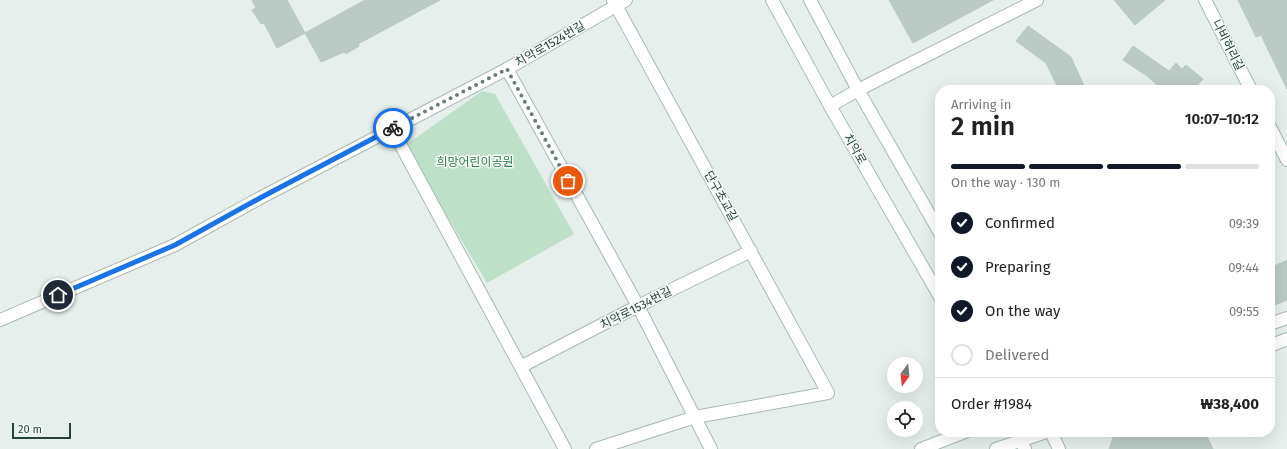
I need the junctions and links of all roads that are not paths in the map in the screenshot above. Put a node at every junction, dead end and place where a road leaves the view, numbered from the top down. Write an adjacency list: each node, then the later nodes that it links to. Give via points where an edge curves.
1 (772, 0): 9 (street, 치악로)
2 (810, 0): 8 (street)
3 (1037, 0): 8 (street)
4 (1205, 0): 7 (street, 나비허리길)
5 (619, 2): 6 (street, 치악로1524번길); 14 (street, 단구초교길)
6 (507, 69): 10 (street, 치악로1524번길); 16 (street)
7 (1248, 85)
8 (858, 90): 9 (street); 13 (street)
9 (830, 106): 15 (street, 치악로)
10 (392, 128): 18 (street, 치악로1524번길, via 175,245); 22 (street)
11 (1275, 137): 12 (street)
12 (1287, 160)
13 (935, 224)
14 (751, 251): 16 (street, 치악로1534번길); 23 (street, 단구초교길, via 828,393)
15 (935, 288)
16 (638, 306): 22 (street, 치악로1534번길); 23 (street)
17 (1287, 318): 19 (street)
18 (0, 320)
19 (1275, 322)
20 (1287, 339): 21 (street)
21 (1275, 344)
22 (522, 366): 28 (street)
23 (695, 417): 29 (street); 30 (street)
24 (952, 437): 31 (street)
25 (1032, 437): 27 (street)
26 (1053, 437): 33 (street)
27 (1020, 441): 32 (street)
28 (565, 449)
29 (596, 449)
30 (710, 449)
31 (921, 449)
32 (996, 449)
33 (1059, 449)

